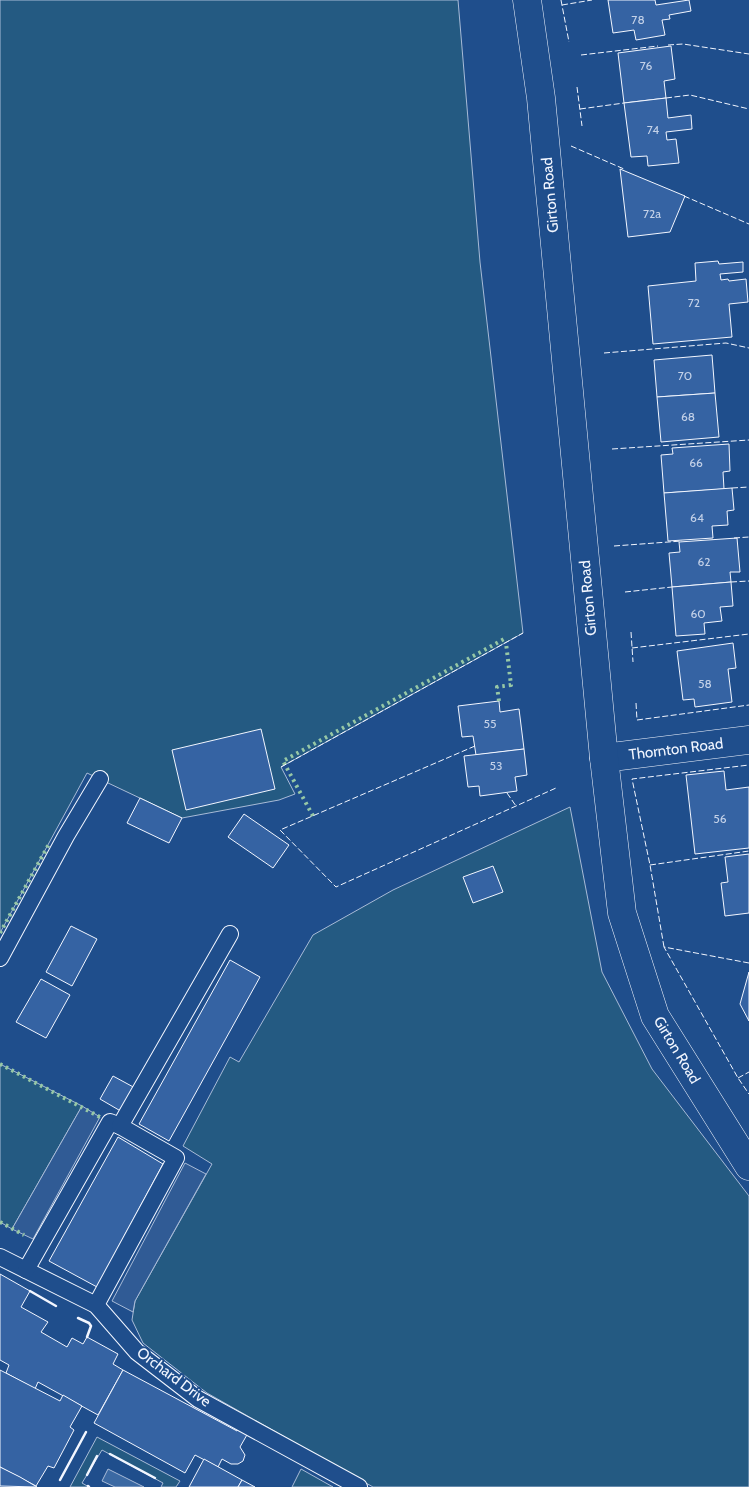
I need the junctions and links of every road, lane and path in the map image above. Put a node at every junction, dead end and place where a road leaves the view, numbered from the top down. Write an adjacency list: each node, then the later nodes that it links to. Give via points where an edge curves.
1 (526, 0): 3 (street, Girton Road, via 541,98)
2 (749, 740): 3 (street, Thornton Road)
3 (604, 758): 8 (street, Girton Road, via 622,913 655,1016)
4 (100, 779): 6 (lane)
5 (230, 934): 7 (lane)
6 (0, 958)
7 (120, 1126): 10 (lane, via 110,1122); 11 (lane, via 176,1158)
8 (749, 1166)
9 (0, 1257): 10 (lane, Orchard Drive)
10 (26, 1270): 11 (lane, Orchard Drive)
11 (96, 1305): 12 (lane, Orchard Drive, via 137,1352 198,1399)
12 (359, 1487)

